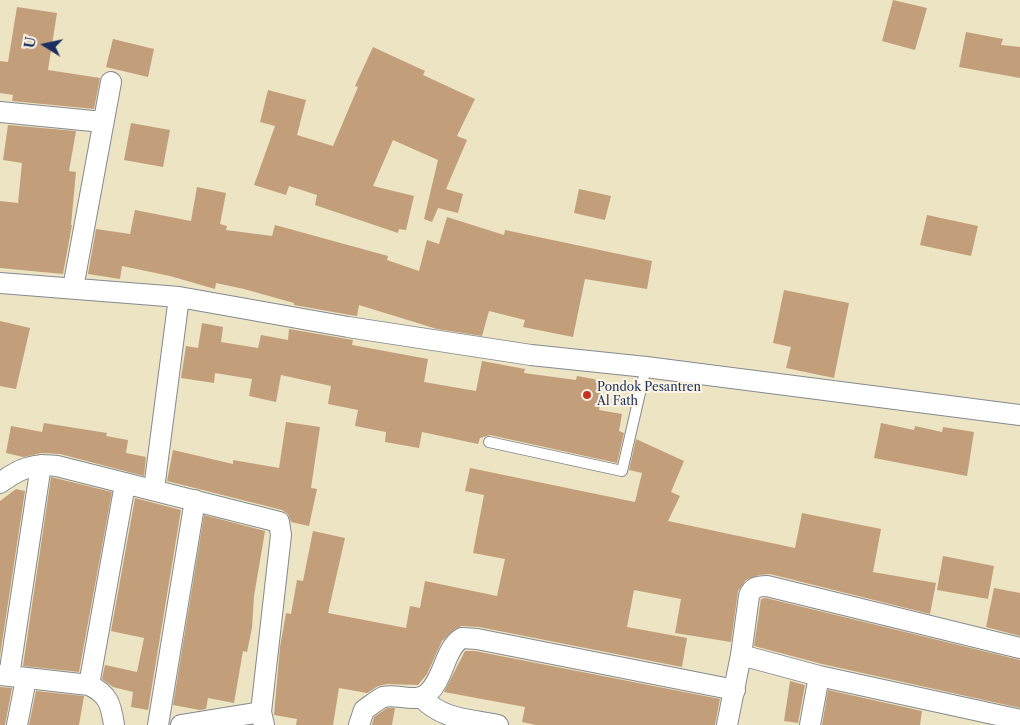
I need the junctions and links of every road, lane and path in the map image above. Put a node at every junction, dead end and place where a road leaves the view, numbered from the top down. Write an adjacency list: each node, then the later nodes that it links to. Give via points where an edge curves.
1 (111, 82): 3 (street)
2 (0, 112): 3 (street)
3 (103, 122): 5 (street)
4 (0, 283): 5 (street)
5 (73, 288): 6 (street)
6 (179, 297): 7 (street, via 531,355); 13 (street)
7 (646, 367): 8 (street); 9 (lane, via 622,472)
8 (1020, 415)
9 (489, 442)
10 (41, 465): 11 (street, via 19,469); 12 (street, via 74,469); 18 (street)
11 (0, 483)
12 (125, 484): 13 (street); 19 (street)
13 (154, 489): 14 (street)
14 (195, 500): 23 (street, via 281,524); 26 (street)
15 (1020, 648): 16 (street, via 760,586 749,596)
16 (741, 655): 17 (street); 20 (street)
17 (819, 676): 22 (street); 31 (street)
18 (12, 677): 19 (street); 24 (street)
19 (89, 685): 25 (street, via 108,698)
20 (735, 690): 21 (street, via 466,638 456,642 439,680); 30 (street)
21 (422, 697): 28 (street, via 381,698 364,710); 29 (street, via 443,715)
22 (1017, 717)
23 (263, 719): 27 (street)
24 (18, 725)
25 (114, 725)
26 (158, 725)
27 (181, 725)
28 (360, 725)
29 (498, 725)
30 (727, 725)
31 (810, 725)

